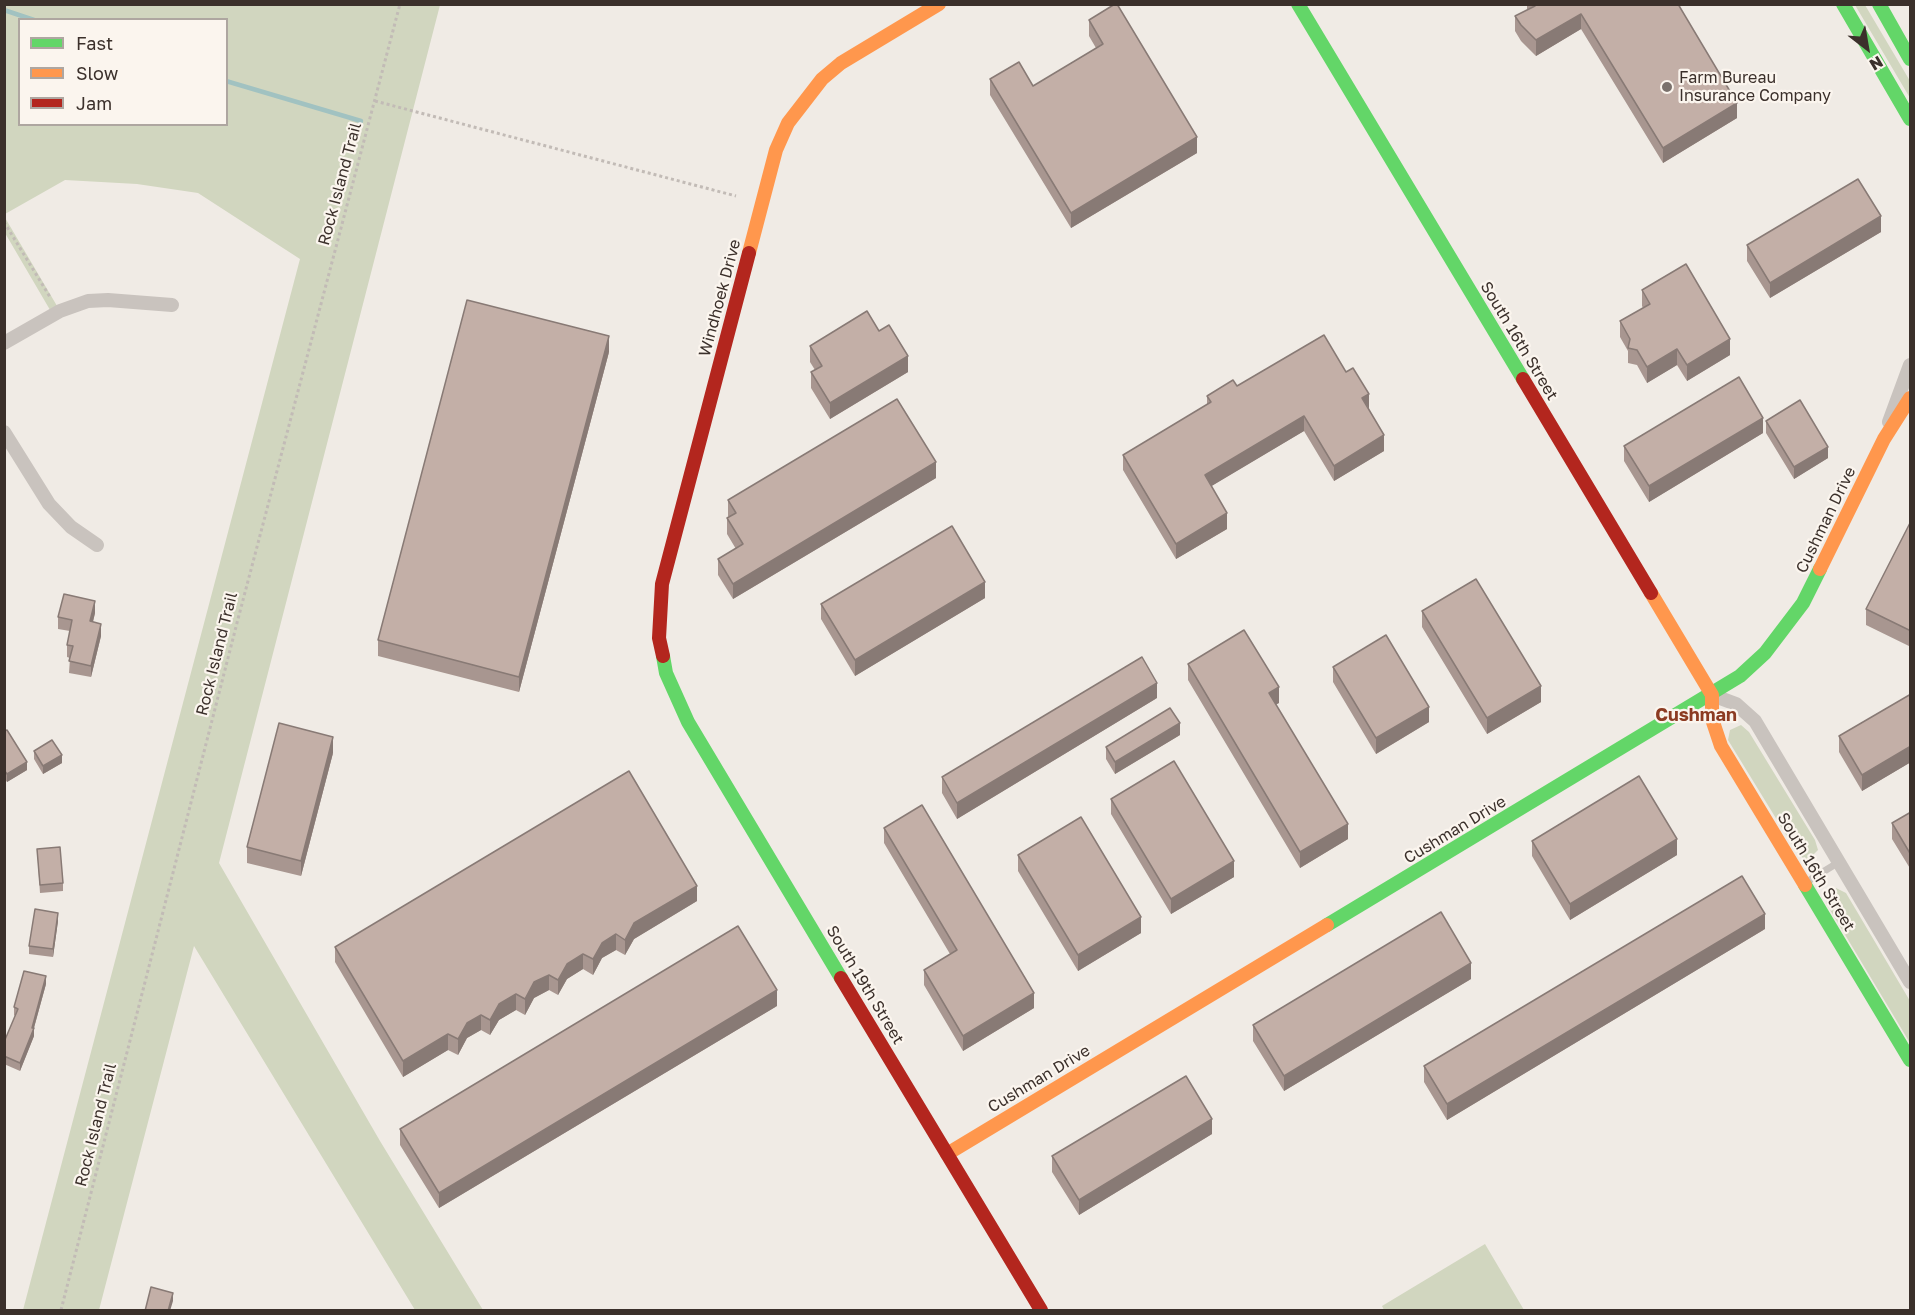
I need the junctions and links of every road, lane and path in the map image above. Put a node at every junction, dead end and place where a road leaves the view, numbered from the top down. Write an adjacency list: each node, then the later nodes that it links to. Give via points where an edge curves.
1 (400, 4): 7 (path, Rock Island Trail)
2 (939, 4): 19 (street, Windhoek Drive, via 841,63 822,79 788,123 776,150 662,584 659,638)
3 (1298, 4): 20 (street, South 16th Street)
4 (1843, 4): 8 (street)
5 (1879, 4): 6 (street)
6 (1911, 59)
7 (374, 101): 9 (path); 26 (path, Rock Island Trail)
8 (1911, 119)
9 (736, 196)
10 (4, 222): 11 (path)
11 (50, 297)
12 (172, 305): 13 (street, via 88,301 60,311)
13 (4, 344)
14 (1911, 365): 17 (street, Cushman Drive)
15 (1911, 398): 17 (street, Cushman Drive)
16 (4, 432): 18 (street, via 49,504)
17 (1884, 439): 20 (street, Cushman Drive, via 1803,603 1765,653)
18 (97, 545)
19 (666, 673): 25 (street, South 19th Street, via 688,722)
20 (1712, 695): 21 (street, South 16th Street, via 1736,704 1755,721); 22 (street, South 16th Street, via 1712,719 1721,746); 25 (street, Cushman Drive)
21 (1839, 862): 22 (lane); 23 (street, South 16th Street)
22 (1804, 883): 24 (street, South 16th Street)
23 (1911, 982)
24 (1911, 1060)
25 (947, 1154): 27 (street, South 19th Street)
26 (61, 1311)
27 (1041, 1311)

